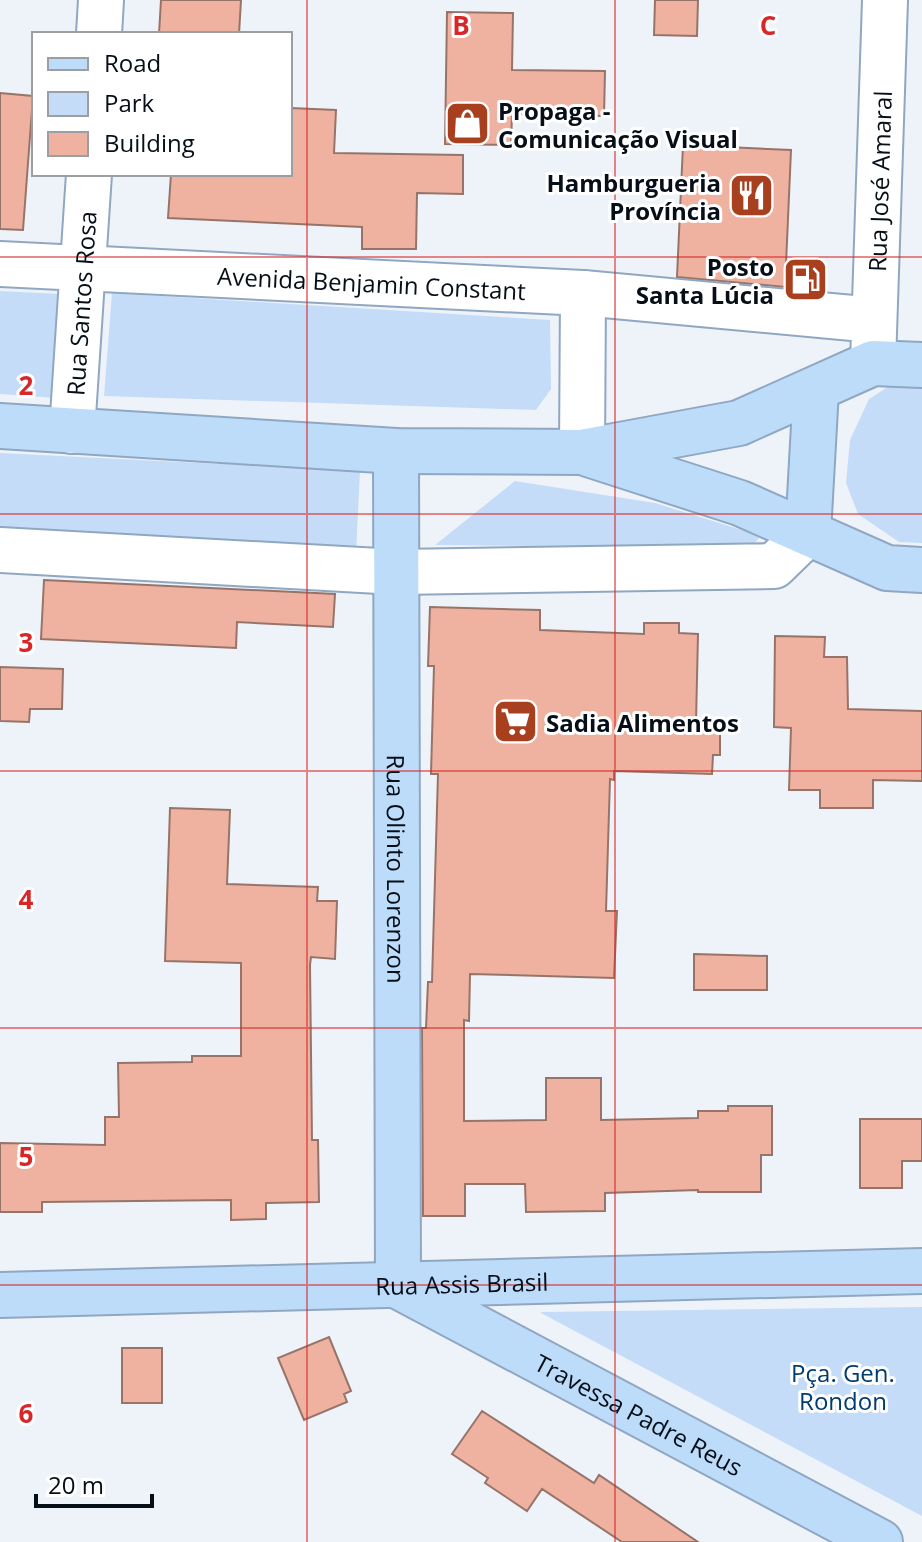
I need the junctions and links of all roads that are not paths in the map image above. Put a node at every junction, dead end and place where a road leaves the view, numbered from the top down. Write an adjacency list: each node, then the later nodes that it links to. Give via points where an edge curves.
1 (101, 0): 3 (street)
2 (885, 0): 8 (street, Rua José Amaral)
3 (99, 32)
4 (89, 176): 6 (street, Rua Santos Rosa)
5 (0, 264): 6 (street, Avenida Benjamin Constant)
6 (83, 268): 7 (street, Avenida Benjamin Constant); 13 (street, Rua Santos Rosa)
7 (583, 293): 8 (street, Avenida Benjamin Constant); 15 (street)
8 (874, 320): 9 (street, Rua José Amaral)
9 (873, 363): 10 (street); 11 (street)
10 (922, 365)
11 (816, 390): 15 (street, via 739,423); 16 (street)
12 (0, 426): 13 (street)
13 (72, 431): 14 (street)
14 (396, 451): 15 (street); 19 (street, Rua Olinto Lorenzon)
15 (582, 452): 16 (street, via 740,503)
16 (808, 533): 18 (street, via 887,568); 19 (street, via 774,566)
17 (0, 550): 19 (street)
18 (922, 570)
19 (397, 572): 21 (street, Rua Olinto Lorenzon)
20 (922, 1271): 21 (street, Rua Assis Brasil)
21 (398, 1286): 22 (street, Rua Assis Brasil); 23 (street, Travessa Padre Reus)
22 (0, 1295)
23 (880, 1542)

